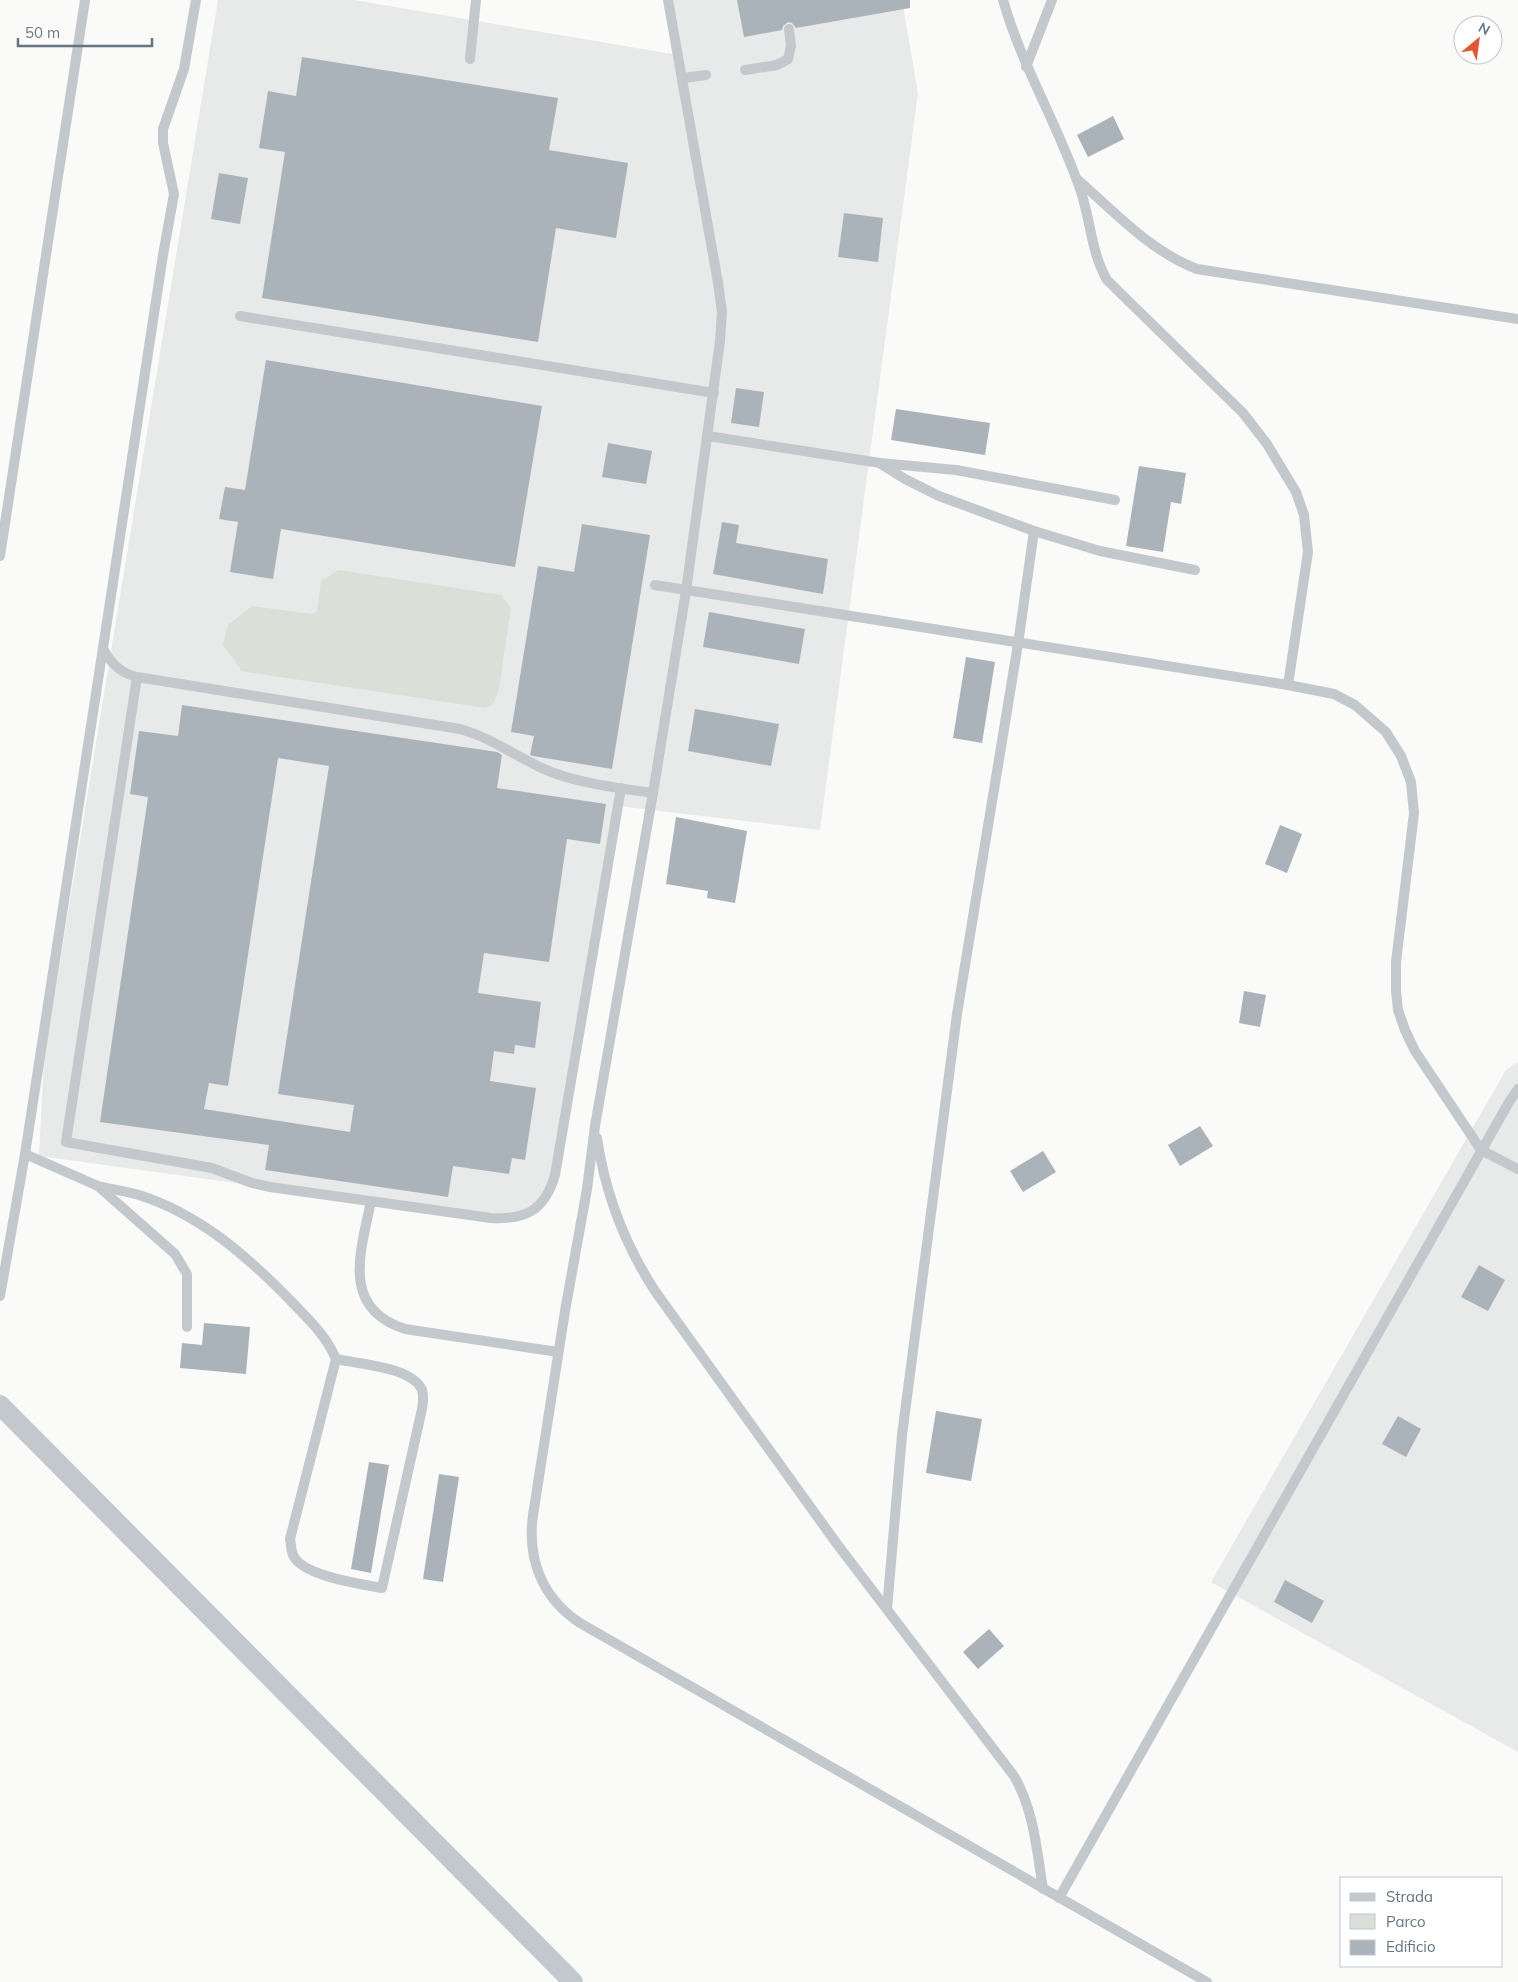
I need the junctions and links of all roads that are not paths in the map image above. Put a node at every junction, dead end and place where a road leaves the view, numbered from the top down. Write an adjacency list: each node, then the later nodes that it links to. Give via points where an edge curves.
1 (85, 0): 21 (lane)
2 (196, 0): 26 (lane, via 180,82 164,122 163,143 174,194)
3 (476, 0): 8 (lane)
4 (668, 0): 12 (lane)
5 (1003, 0): 9 (lane)
6 (1052, 0): 9 (lane)
7 (789, 29): 10 (lane, via 791,46 788,58 777,65)
8 (470, 59)
9 (1026, 67): 13 (lane)
10 (745, 70)
11 (706, 75): 12 (lane)
12 (683, 78): 16 (lane, via 721,305)
13 (1076, 177): 15 (lane, via 1152,246 1197,269); 28 (lane, via 1096,258 1107,280 1239,409 1267,444 1296,492 1304,514 1308,552)
14 (240, 316): 16 (lane)
15 (1518, 319)
16 (714, 393): 17 (lane)
17 (708, 436): 18 (lane); 24 (lane)
18 (880, 463): 19 (lane, via 956,470); 20 (lane, via 939,496)
19 (1115, 500)
20 (1034, 531): 22 (lane, via 1100,550); 25 (lane)
21 (0, 556)
22 (1195, 570)
23 (655, 586): 24 (lane)
24 (686, 591): 25 (lane); 30 (lane)
25 (1018, 644): 28 (lane); 43 (lane, via 956,1023 902,1435)
26 (104, 648): 27 (lane, via 116,667); 34 (lane)
27 (137, 677): 29 (lane, via 460,729 484,737 552,772); 37 (lane, via 66,1142 212,1168 261,1185)
28 (1288, 685): 33 (lane, via 1329,693 1355,705 1386,732 1407,768 1414,813 1396,962 1398,1010 1415,1051)
29 (621, 788): 30 (lane); 37 (lane, via 555,1175 547,1196 535,1210 503,1219)
30 (653, 792): 32 (lane)
31 (1518, 1089): 33 (lane)
32 (595, 1126): 40 (lane); 43 (lane, via 610,1194 646,1276 831,1536)
33 (1481, 1150): 35 (lane); 45 (lane)
34 (25, 1154): 36 (lane); 38 (lane)
35 (1518, 1170)
36 (98, 1186): 39 (lane, via 182,1263 187,1274); 41 (lane, via 160,1203 219,1237 267,1277 316,1327 331,1346)
37 (371, 1200): 40 (lane, via 359,1275 368,1302 378,1315 405,1329)
38 (0, 1296)
39 (186, 1327)
40 (558, 1352): 44 (lane, via 531,1532 538,1574 560,1608 580,1623)
41 (336, 1359): 41 (lane, via 290,1539 293,1556 308,1568 328,1577 382,1588 422,1410 423,1393 416,1382 396,1372)
42 (0, 1405): 46 (street)
43 (887, 1609): 44 (lane, via 1019,1784 1031,1818)
44 (1044, 1890): 45 (lane)
45 (1059, 1898): 47 (lane)
46 (573, 1982)
47 (1207, 1982)

